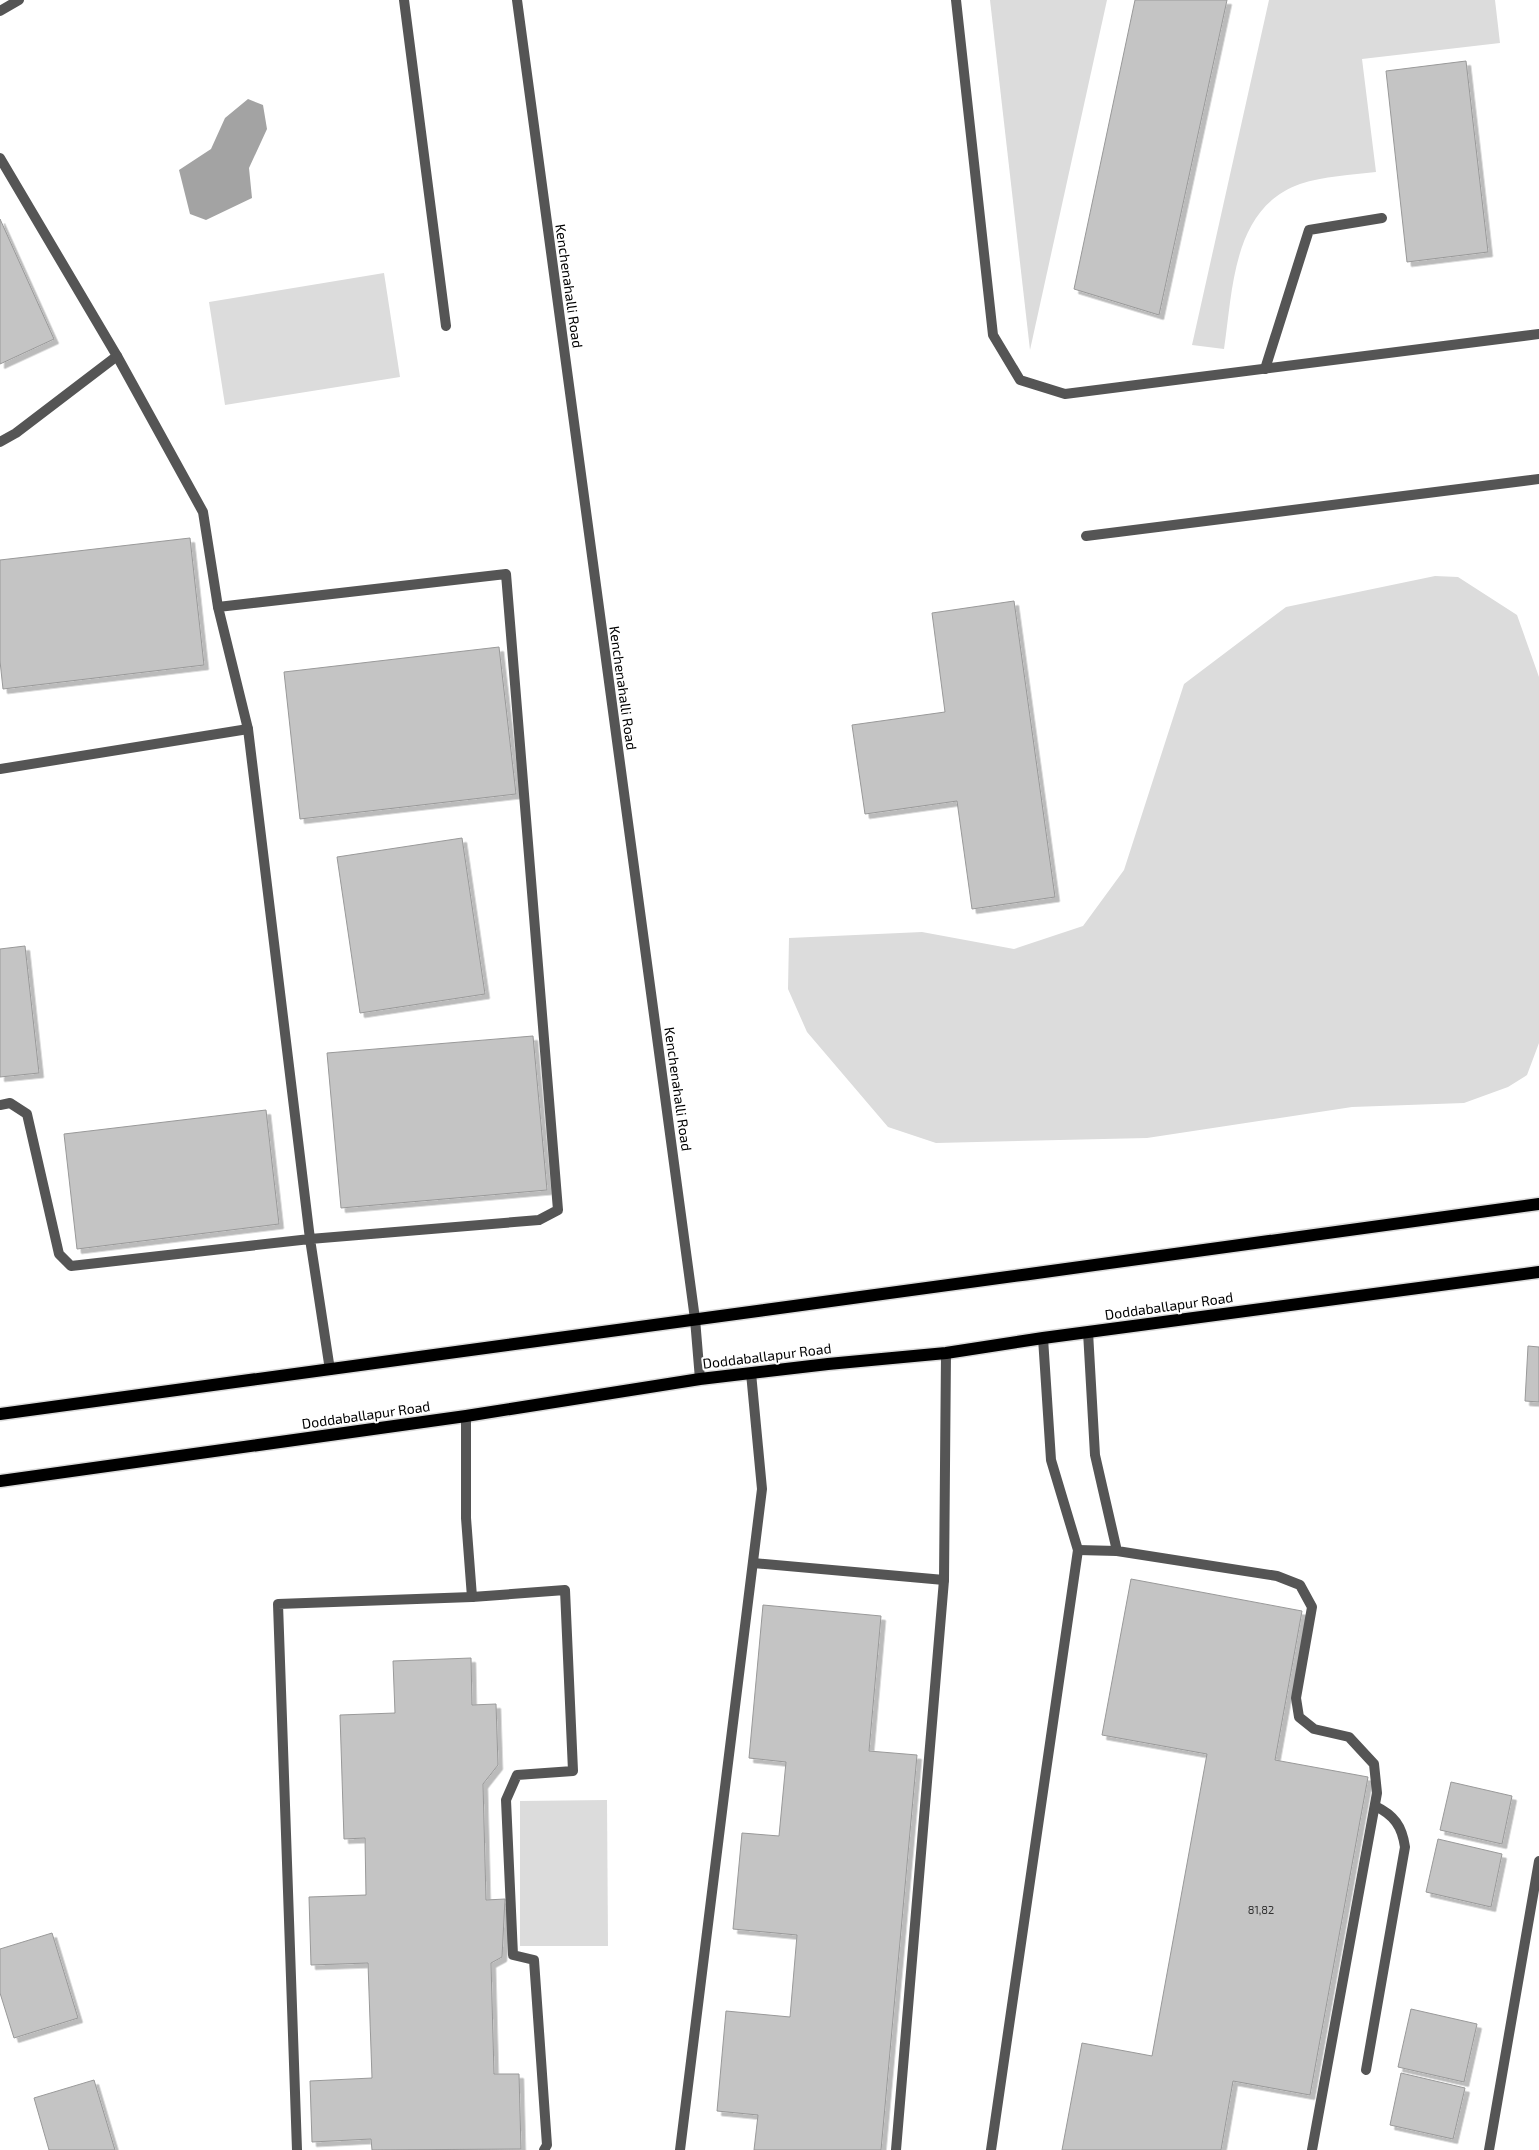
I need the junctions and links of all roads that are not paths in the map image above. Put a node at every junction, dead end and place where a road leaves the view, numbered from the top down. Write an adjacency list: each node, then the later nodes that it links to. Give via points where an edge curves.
1 (19, 0): 5 (street)
2 (404, 0): 8 (street)
3 (516, 0): 22 (street, Kenchenahalli Road)
4 (956, 0): 11 (street, via 993,335 1020,380 1065,394)
5 (0, 12)
6 (0, 158): 10 (street)
7 (1382, 218): 11 (street, via 1309,230)
8 (446, 326)
9 (1539, 334): 11 (street)
10 (117, 356): 12 (street); 15 (street, via 203,512)
11 (1265, 369)
12 (0, 442)
13 (1539, 479): 14 (street)
14 (1086, 536)
15 (218, 607): 16 (street); 20 (street, via 506,574 558,1210 539,1220)
16 (248, 729): 17 (street); 20 (street)
17 (0, 769)
18 (0, 1105): 20 (street, via 10,1103 27,1114 59,1254 71,1266)
19 (1539, 1204): 22 (main road)
20 (310, 1239): 26 (street)
21 (1539, 1272): 23 (main road, Doddaballapur Road)
22 (695, 1319): 26 (main road); 28 (street, Kenchenahalli Road)
23 (1088, 1332): 24 (main road, Doddaballapur Road); 33 (street, via 1095,1455)
24 (1043, 1338): 25 (main road, Doddaballapur Road); 32 (street, via 1051,1460)
25 (946, 1354): 27 (main road, Doddaballapur Road); 35 (street)
26 (330, 1370): 29 (main road)
27 (751, 1373): 28 (main road, Doddaballapur Road); 34 (street, via 762,1489)
28 (700, 1379): 30 (main road, Doddaballapur Road)
29 (0, 1414)
30 (466, 1416): 31 (main road, Doddaballapur Road); 36 (street, via 466,1518)
31 (0, 1481)
32 (1078, 1550): 33 (street); 45 (street)
33 (1117, 1551): 37 (street, via 1276,1576 1300,1585 1312,1607 1296,1698 1299,1717 1314,1729 1349,1738 1374,1764)
34 (752, 1563): 35 (street); 43 (street)
35 (944, 1580): 44 (street)
36 (472, 1597): 41 (street, via 278,1604); 42 (street, via 565,1590 573,1771 517,1775 506,1800 513,1955 534,1960 547,2145)
37 (1375, 1806): 40 (street, via 1398,1822 1405,1847); 46 (street)
38 (1539, 1861): 39 (street)
39 (1535, 1918): 47 (street)
40 (1366, 2070)
41 (297, 2150)
42 (544, 2150)
43 (680, 2150)
44 (896, 2150)
45 (991, 2150)
46 (1312, 2150)
47 (1489, 2150)

